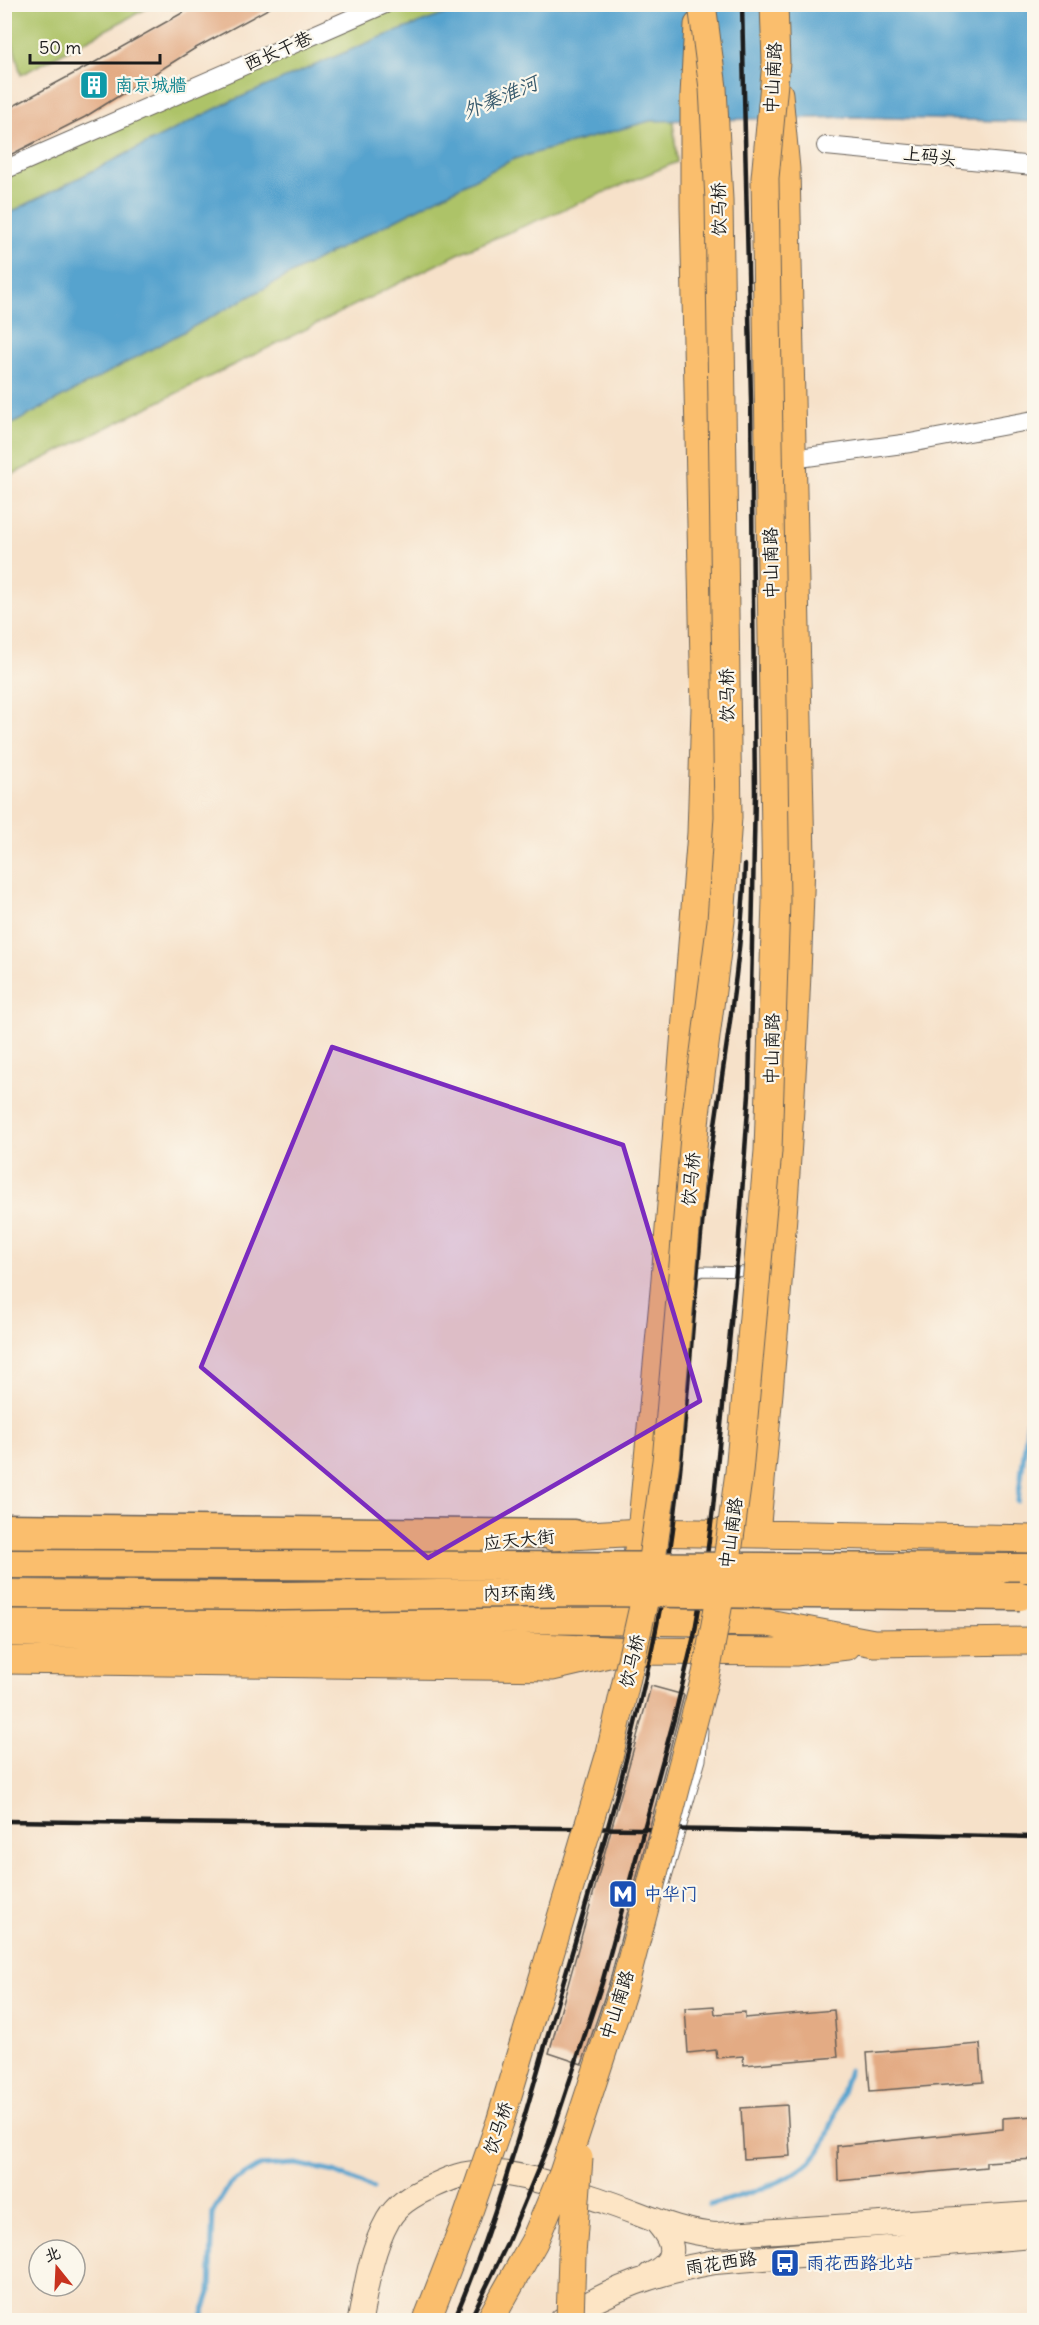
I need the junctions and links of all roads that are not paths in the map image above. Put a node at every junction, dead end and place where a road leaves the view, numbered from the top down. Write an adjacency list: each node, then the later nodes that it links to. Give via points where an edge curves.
1 (385, 4): 7 (street, 西长干巷)
2 (700, 4): 11 (main road, via 694,95 695,293 704,775); 39 (main road, 饮马桥, bridge, via 713,88 720,200 728,817 722,921 696,1114 666,1461 649,1580 610,1753 500,2121)
3 (774, 4): 4 (lane)
4 (776, 62): 9 (main road, bridge, via 786,169); 30 (lane, via 765,178 776,842 771,1090 740,1472)
5 (826, 146): 6 (street, 上码头)
6 (1035, 166)
7 (4, 170)
8 (1035, 420): 9 (street)
9 (792, 459): 10 (main road, via 801,859 793,1064)
10 (771, 1283): 11 (lane, via 758,1272 702,1271); 14 (main road)
11 (664, 1291): 13 (main road)
12 (4, 1528): 15 (highway)
13 (641, 1532): 14 (main road, 应天大街); 15 (main road, 应天大街); 23 (main road)
14 (756, 1533): 16 (main road, 应天大街)
15 (574, 1534): 17 (main road, 应天大街, via 429,1550)
16 (1035, 1539)
17 (4, 1545)
18 (4, 1564): 19 (highway, 内环南线, bridge)
19 (1035, 1568)
20 (4, 1594): 21 (highway, 内环南线, bridge, via 591,1592)
21 (1035, 1596)
22 (4, 1612): 24 (main road)
23 (626, 1621): 24 (main road); 27 (main road, via 768,1623)
24 (434, 1631): 25 (highway); 28 (highway)
25 (4, 1632)
26 (1035, 1641): 27 (main road)
27 (874, 1643): 28 (main road, via 795,1652)
28 (621, 1651): 29 (main road, via 552,1668)
29 (4, 1660)
30 (706, 1674): 31 (lane, via 701,1760); 33 (main road, 中山南路, bridge, via 625,1984)
31 (660, 1903)
32 (637, 1980): 33 (lane)
33 (594, 2074): 40 (lane, via 559,2183 534,2242); 42 (main road, 中山南路, bridge, via 576,2182)
34 (1035, 2214): 35 (main road, 雨花西路, via 715,2235)
35 (655, 2220): 37 (main road, via 667,2233 671,2254 666,2265); 38 (main road, 雨花西路, via 516,2176 494,2172 449,2179 400,2205 388,2219 375,2252)
36 (1035, 2236): 37 (main road, 雨花西路, via 745,2258 669,2271)
37 (640, 2281): 41 (main road, 雨花西路, via 588,2303)
38 (360, 2320)
39 (427, 2320)
40 (490, 2320)
41 (562, 2320)
42 (570, 2320)

